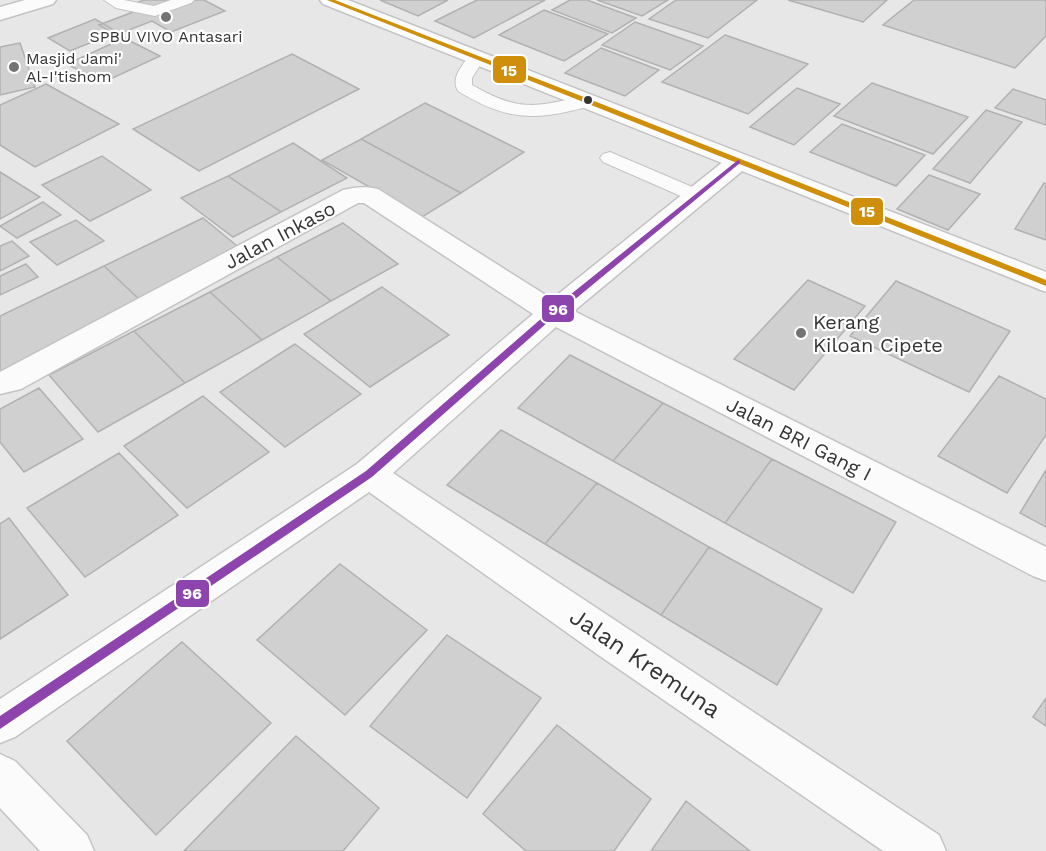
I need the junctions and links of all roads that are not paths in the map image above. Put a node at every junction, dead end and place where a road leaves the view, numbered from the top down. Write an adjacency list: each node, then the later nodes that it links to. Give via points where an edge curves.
1 (46, 0): 5 (street)
2 (112, 0): 3 (lane, via 155,11)
3 (186, 0)
4 (330, 0): 6 (street)
5 (0, 14)
6 (477, 57): 7 (street); 7 (lane, via 463,78 464,87 502,107 541,113)
7 (587, 99): 9 (street)
8 (610, 158): 10 (lane)
9 (738, 162): 10 (street); 11 (street)
10 (697, 196): 12 (street)
11 (1046, 283)
12 (553, 313): 13 (street, Jalan Inkaso, via 369,195 360,194); 14 (street); 15 (street, Jalan BRI Gang I)
13 (0, 383)
14 (369, 474): 16 (street); 19 (street, Jalan Kremuna)
15 (1046, 565)
16 (0, 723)
17 (0, 776): 18 (street)
18 (70, 851)
19 (923, 851)

